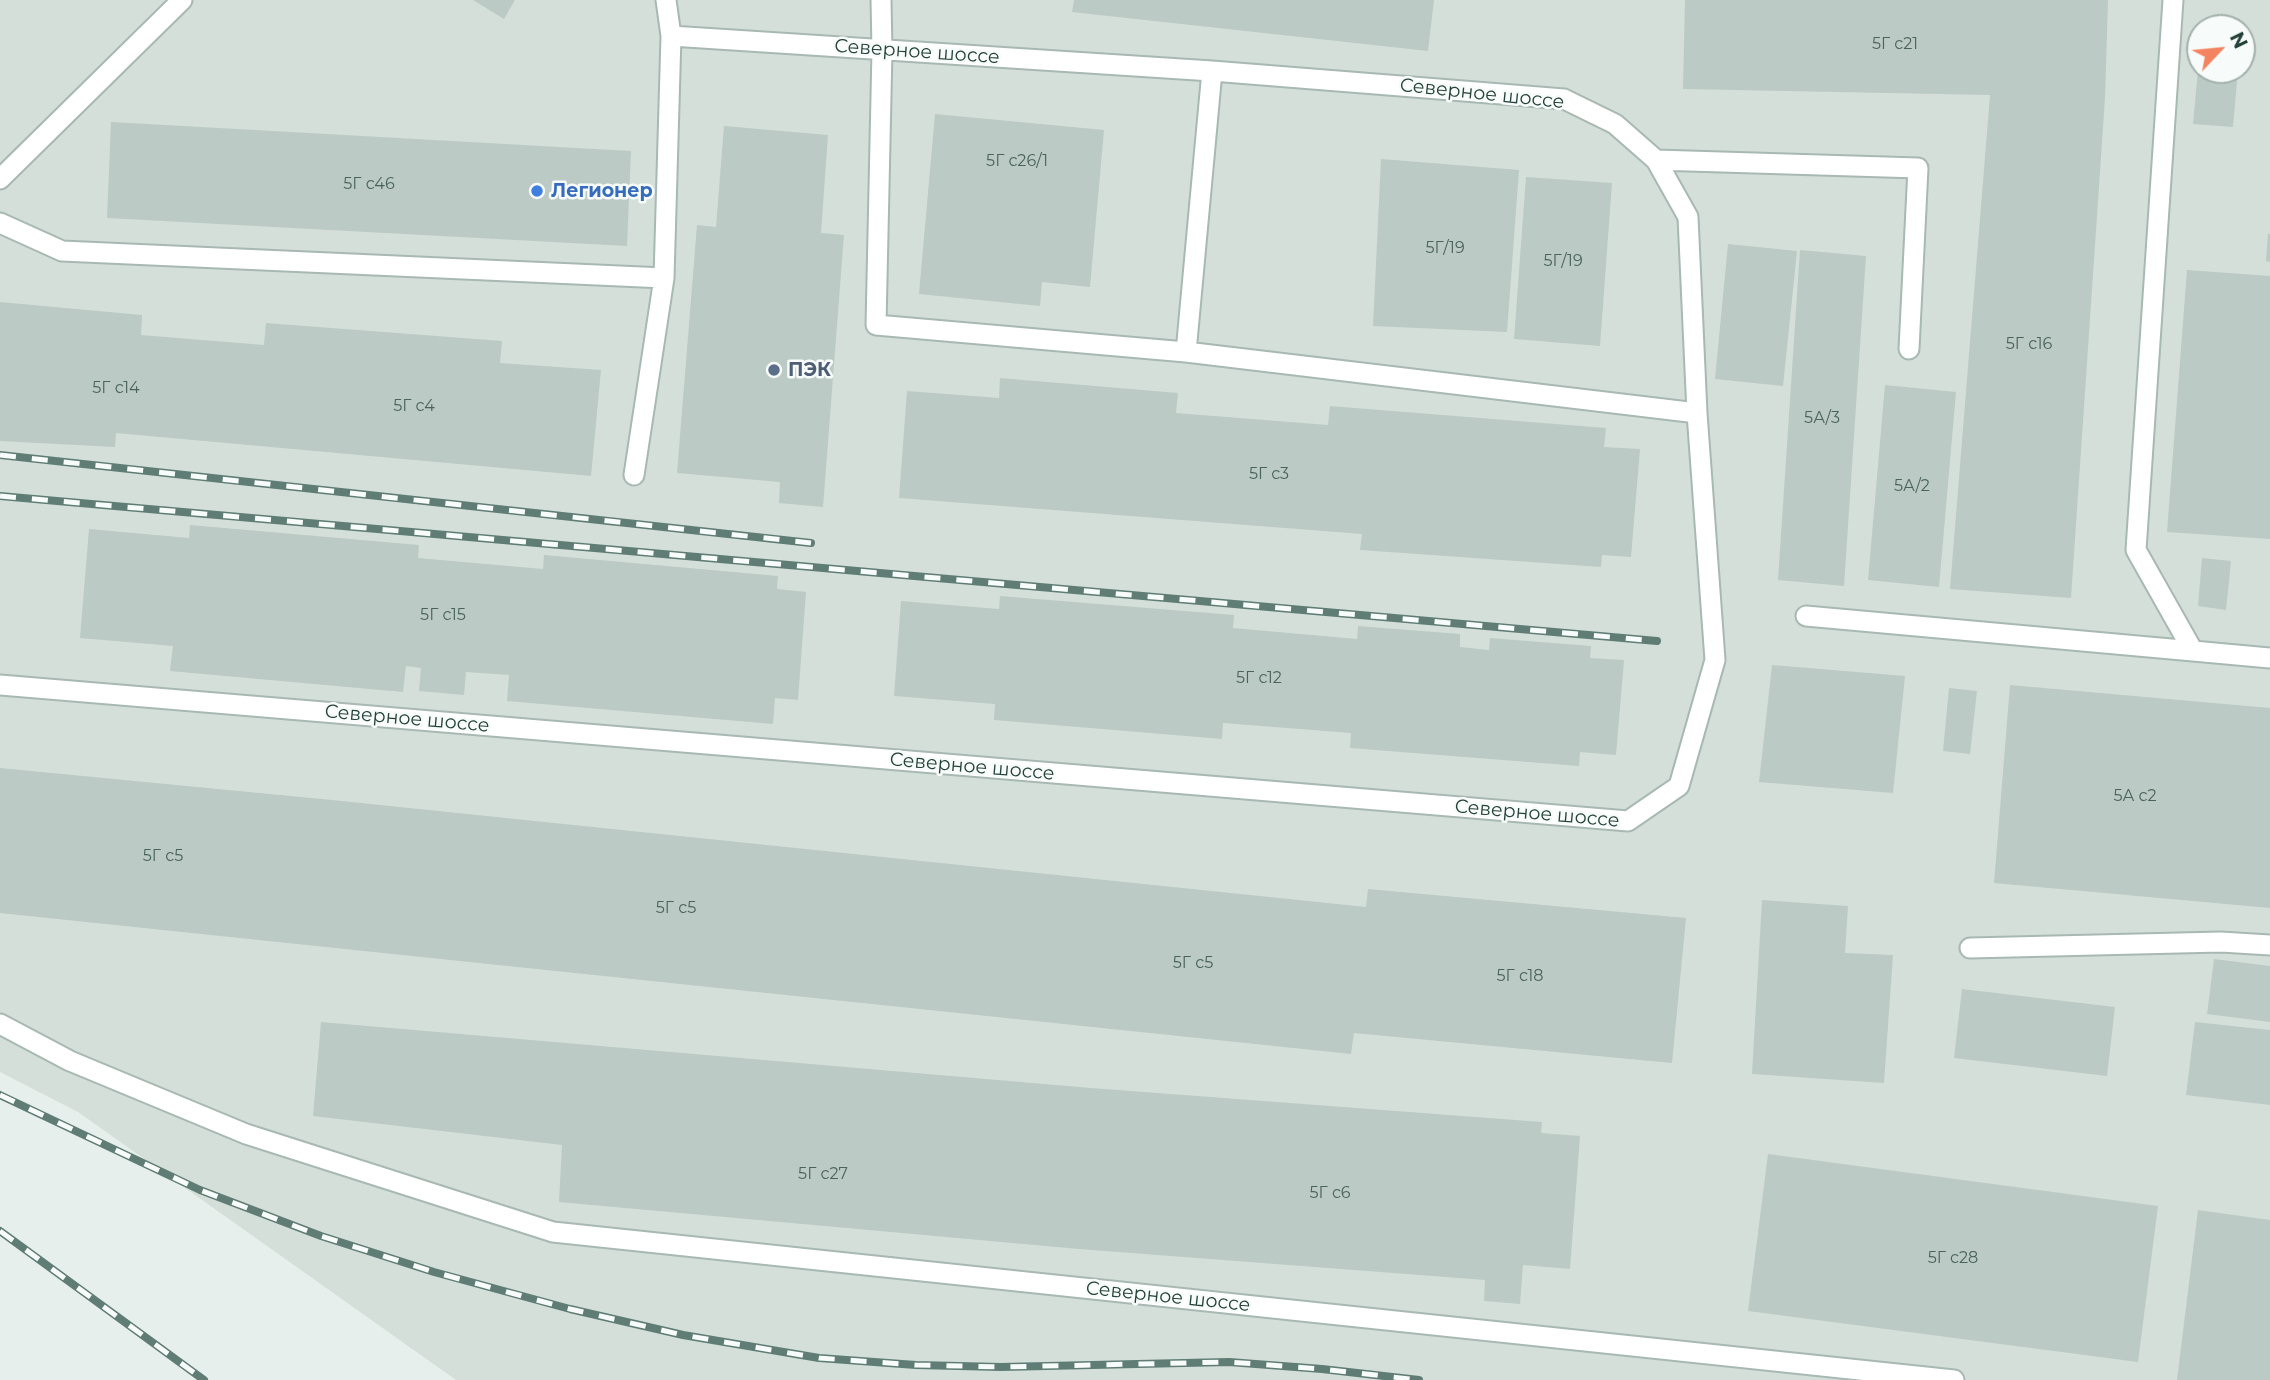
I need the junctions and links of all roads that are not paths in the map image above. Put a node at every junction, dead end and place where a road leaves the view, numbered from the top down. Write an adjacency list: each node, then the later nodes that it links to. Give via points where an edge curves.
1 (182, 0): 9 (lane)
2 (666, 0): 5 (lane)
3 (881, 0): 6 (lane)
4 (2173, 0): 17 (lane, via 2136,550)
5 (671, 36): 6 (lane, Северное шоссе); 11 (lane)
6 (883, 50): 7 (lane, Северное шоссе); 13 (lane, via 876,325)
7 (1212, 71): 8 (lane, Северное шоссе, via 1564,99 1615,124); 13 (lane)
8 (1656, 160): 12 (lane, via 1917,168); 14 (lane, Северное шоссе, via 1688,217)
9 (0, 179)
10 (0, 223): 11 (lane, via 62,251)
11 (664, 278): 15 (lane)
12 (1909, 349)
13 (1186, 352): 14 (lane)
14 (1697, 413): 19 (lane, Северное шоссе, via 1715,660 1679,786 1628,821)
15 (634, 475)
16 (1806, 616): 17 (lane)
17 (2193, 651): 18 (lane)
18 (2270, 658)
19 (0, 685)
20 (2270, 945): 21 (lane)
21 (1969, 948)
22 (0, 1024): 23 (lane, Северное шоссе, via 70,1061 246,1134 552,1232)
23 (1954, 1380)

